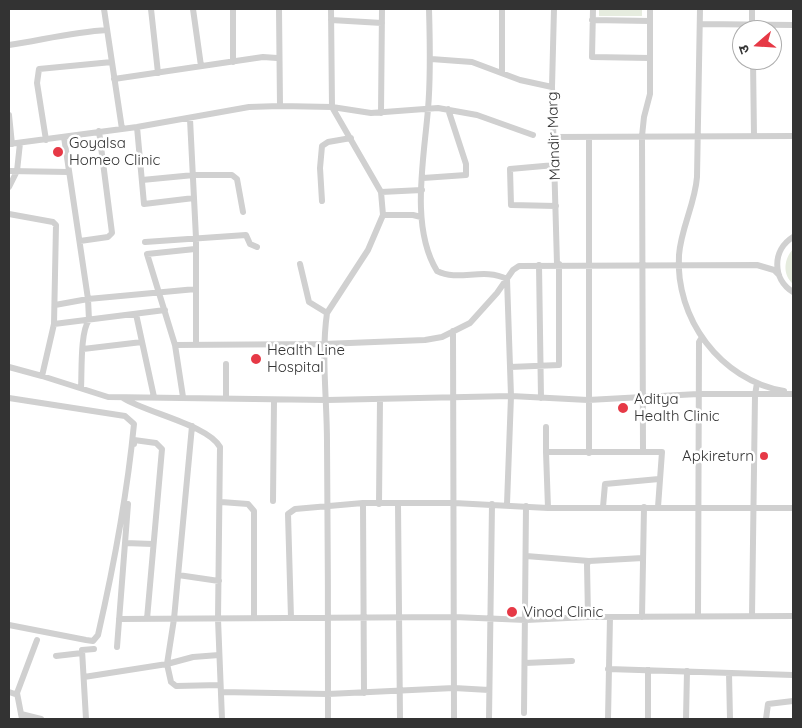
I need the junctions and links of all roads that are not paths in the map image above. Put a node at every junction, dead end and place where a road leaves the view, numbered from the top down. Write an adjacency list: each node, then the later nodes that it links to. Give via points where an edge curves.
1 (104, 9): 20 (street)
2 (151, 9): 30 (street)
3 (193, 9): 27 (street)
4 (233, 9): 26 (street)
5 (279, 9): 22 (street)
6 (330, 9): 14 (street)
7 (382, 9): 17 (street)
8 (429, 9): 24 (street)
9 (502, 9): 29 (street)
10 (554, 9): 32 (street, Mandir Marg)
11 (592, 9): 15 (street)
12 (650, 9): 16 (street)
13 (700, 9): 18 (street)
14 (330, 20): 17 (street); 34 (street)
15 (592, 20): 16 (street); 23 (street, via 592,57)
16 (650, 21): 23 (street)
17 (382, 23): 37 (street)
18 (700, 24): 19 (street); 45 (street)
19 (732, 25)
20 (107, 30): 21 (street, via 75,32); 25 (street)
21 (9, 45)
22 (278, 58): 26 (street); 33 (street)
23 (650, 58): 44 (street, via 650,94)
24 (430, 59): 29 (street, via 472,62); 35 (street)
25 (112, 62): 31 (street); 52 (street, via 38,69 37,83)
26 (233, 62): 27 (street)
27 (201, 66): 30 (street)
28 (753, 70): 46 (street)
29 (502, 72): 32 (street, via 520,80)
30 (158, 73): 31 (street)
31 (114, 79): 41 (street)
32 (552, 86): 49 (street, Mandir Marg)
33 (280, 106): 34 (street); 39 (street, via 249,107)
34 (332, 107): 37 (street); 51 (street)
35 (428, 109): 36 (street); 37 (street); 60 (street)
36 (448, 109): 43 (street, via 477,115); 60 (street, via 466,164 466,175)
37 (381, 113)
38 (9, 115): 54 (street)
39 (190, 119): 40 (street); 59 (street)
40 (136, 127): 41 (street); 61 (street)
41 (122, 129): 42 (street)
42 (99, 131): 48 (street); 74 (street, via 112,233 108,237)
43 (533, 135)
44 (642, 136): 45 (street); 50 (street); 83 (street)
45 (698, 136): 46 (street); 84 (street, via 696,192 681,240)
46 (754, 136): 47 (street)
47 (793, 136)
48 (64, 137): 52 (street); 58 (street)
49 (554, 137): 50 (street); 55 (street, Mandir Marg)
50 (589, 137): 81 (street)
51 (351, 138): 64 (street); 66 (street, via 322,146)
52 (46, 140): 53 (street)
53 (20, 143): 54 (street); 57 (street)
54 (10, 144)
55 (555, 165): 67 (street, Mandir Marg); 67 (street, via 510,169 511,205)
56 (9, 171): 57 (street)
57 (17, 171): 58 (street); 62 (street)
58 (69, 172): 74 (street)
59 (194, 175): 61 (street); 65 (street); 68 (street, via 235,176)
60 (423, 178): 63 (street)
61 (142, 180): 65 (street, via 144,204)
62 (9, 187)
63 (422, 190): 64 (street); 71 (street)
64 (381, 192): 70 (street)
65 (194, 198): 73 (street)
66 (322, 201)
67 (556, 206): 80 (street, Mandir Marg)
68 (243, 212)
69 (9, 214): 92 (street, via 56,225)
70 (383, 215): 71 (street); 94 (street, via 368,250)
71 (421, 218): 87 (street, via 426,246 437,271 446,275 495,274)
72 (793, 237): 78 (street)
73 (196, 238): 75 (street); 76 (street, via 244,234 250,244); 77 (street)
74 (80, 241): 91 (street)
75 (145, 242)
76 (257, 247)
77 (195, 248): 88 (street); 90 (street, via 147,254)
78 (778, 255): 85 (street); 86 (street)
79 (300, 264): 94 (street, via 309,302)
80 (558, 264): 81 (street); 82 (street); 106 (street, Mandir Marg, via 559,365)
81 (591, 264): 83 (street); 127 (street)
82 (539, 265): 87 (street, via 518,266); 106 (street)
83 (642, 265): 84 (street); 116 (street)
84 (679, 265): 85 (street); 99 (street, via 684,299)
85 (758, 265): 86 (street)
86 (779, 275): 89 (street)
87 (506, 280): 98 (street, via 470,323); 107 (street)
88 (196, 289): 90 (street); 103 (street)
89 (793, 292)
90 (160, 294): 91 (street); 93 (street)
91 (88, 299): 92 (street); 96 (street)
92 (55, 305): 97 (street)
93 (166, 310): 95 (street); 102 (street)
94 (327, 313): 101 (street)
95 (136, 314): 96 (street); 100 (street)
96 (89, 320): 97 (street); 104 (street)
97 (54, 324): 109 (street)
98 (453, 332): 101 (street, via 425,340); 122 (street)
99 (702, 337): 110 (street, via 725,363); 113 (street, via 699,342)
100 (142, 342): 104 (street); 118 (street)
101 (324, 344): 103 (street); 126 (street)
102 (175, 345): 103 (street); 119 (street)
103 (196, 345)
104 (83, 349): 111 (street)
105 (226, 364): 121 (street)
106 (540, 366): 107 (street); 123 (street)
107 (510, 367): 115 (street)
108 (9, 368): 109 (street)
109 (42, 376): 111 (street)
110 (757, 383): 112 (street); 114 (street)
111 (81, 388): 117 (street, via 108,397)
112 (793, 393): 114 (street)
113 (698, 394): 114 (street); 116 (street); 144 (street)
114 (754, 395): 149 (street)
115 (510, 396): 122 (street); 123 (street); 141 (street)
116 (643, 396): 127 (street); 131 (street)
117 (122, 397): 118 (street); 128 (street, via 135,406)
118 (154, 397): 119 (street)
119 (183, 397): 121 (street)
120 (9, 398): 176 (street, via 125,416 134,424 128,482 98,635 93,640 86,640)
121 (226, 398): 125 (street)
122 (453, 398): 124 (street); 136 (street)
123 (541, 398): 127 (street)
124 (380, 399): 126 (street); 138 (street)
125 (274, 400): 126 (street); 134 (street)
126 (327, 400): 142 (street)
127 (588, 400): 132 (street)
128 (192, 426): 135 (street, via 216,440 220,447); 156 (street)
129 (546, 428): 130 (street)
130 (546, 452): 132 (street); 148 (street)
131 (642, 452): 132 (street); 133 (street, via 662,452)
132 (589, 453)
133 (659, 479): 145 (street, via 605,484); 147 (street)
134 (273, 501)
135 (221, 502): 157 (street); 165 (street, via 248,504 254,511)
136 (454, 503): 139 (street); 140 (street); 162 (street)
137 (363, 504): 138 (street); 142 (street); 168 (street)
138 (379, 504): 139 (street)
139 (398, 504): 169 (street)
140 (492, 504): 141 (street); 170 (street)
141 (506, 504): 143 (street)
142 (328, 506): 166 (street, via 295,509 288,514); 167 (street)
143 (526, 506): 148 (street); 153 (street)
144 (698, 506): 147 (street); 149 (street); 159 (street)
145 (602, 507): 146 (street); 148 (street)
146 (644, 507): 147 (street); 154 (street)
147 (658, 507)
148 (548, 508)
149 (753, 508): 150 (street); 160 (street)
150 (793, 508)
151 (125, 543): 152 (street); 152 (street, via 134,440 156,443 162,449); 171 (street)
152 (153, 544): 172 (street)
153 (526, 556): 155 (street); 175 (street)
154 (643, 558): 155 (street); 158 (street)
155 (588, 561): 163 (street)
156 (178, 575): 157 (street); 173 (street)
157 (219, 581): 174 (street)
158 (642, 616): 159 (street); 164 (street)
159 (698, 616): 160 (street)
160 (752, 616): 161 (street)
161 (793, 616)
162 (454, 617): 169 (street); 170 (street); 193 (street)
163 (588, 617): 164 (street); 175 (street)
164 (610, 617): 186 (street)
165 (254, 618): 166 (street); 174 (street)
166 (291, 618): 167 (street)
167 (329, 618): 168 (street); 199 (street)
168 (365, 618): 169 (street); 198 (street)
169 (401, 618): 195 (street)
170 (490, 618): 175 (street); 194 (street)
171 (119, 619): 172 (street); 178 (street)
172 (147, 619): 173 (street)
173 (174, 619): 174 (street); 185 (street)
174 (218, 619): 181 (street)
175 (526, 620): 184 (street)
176 (9, 625)
177 (37, 640): 197 (street)
178 (117, 647)
179 (94, 650): 180 (street, via 83,648)
180 (82, 653): 182 (street); 191 (street)
181 (220, 655): 185 (street, via 193,657); 192 (street)
182 (56, 656)
183 (572, 661): 184 (street)
184 (525, 663): 201 (street)
185 (167, 664): 191 (street); 192 (street, via 174,685)
186 (608, 670): 187 (street); 210 (street)
187 (648, 670): 188 (street); 211 (street)
188 (687, 671): 189 (street); 212 (street)
189 (729, 673): 190 (street); 213 (street)
190 (793, 675)
191 (84, 677): 204 (street)
192 (220, 688): 199 (street); 205 (street)
193 (454, 688): 194 (street); 195 (street); 208 (street)
194 (490, 690): 209 (street)
195 (401, 691): 198 (street); 207 (street)
196 (9, 692): 197 (street)
197 (17, 693): 202 (street)
198 (364, 693): 199 (street)
199 (328, 694): 206 (street)
200 (793, 701): 214 (street, via 768,704)
201 (524, 713)
202 (21, 716): 203 (street)
203 (41, 719)
204 (86, 719)
205 (222, 719)
206 (328, 719)
207 (400, 719)
208 (454, 719)
209 (489, 719)
210 (608, 719)
211 (648, 719)
212 (686, 719)
213 (730, 719)
214 (766, 719)

